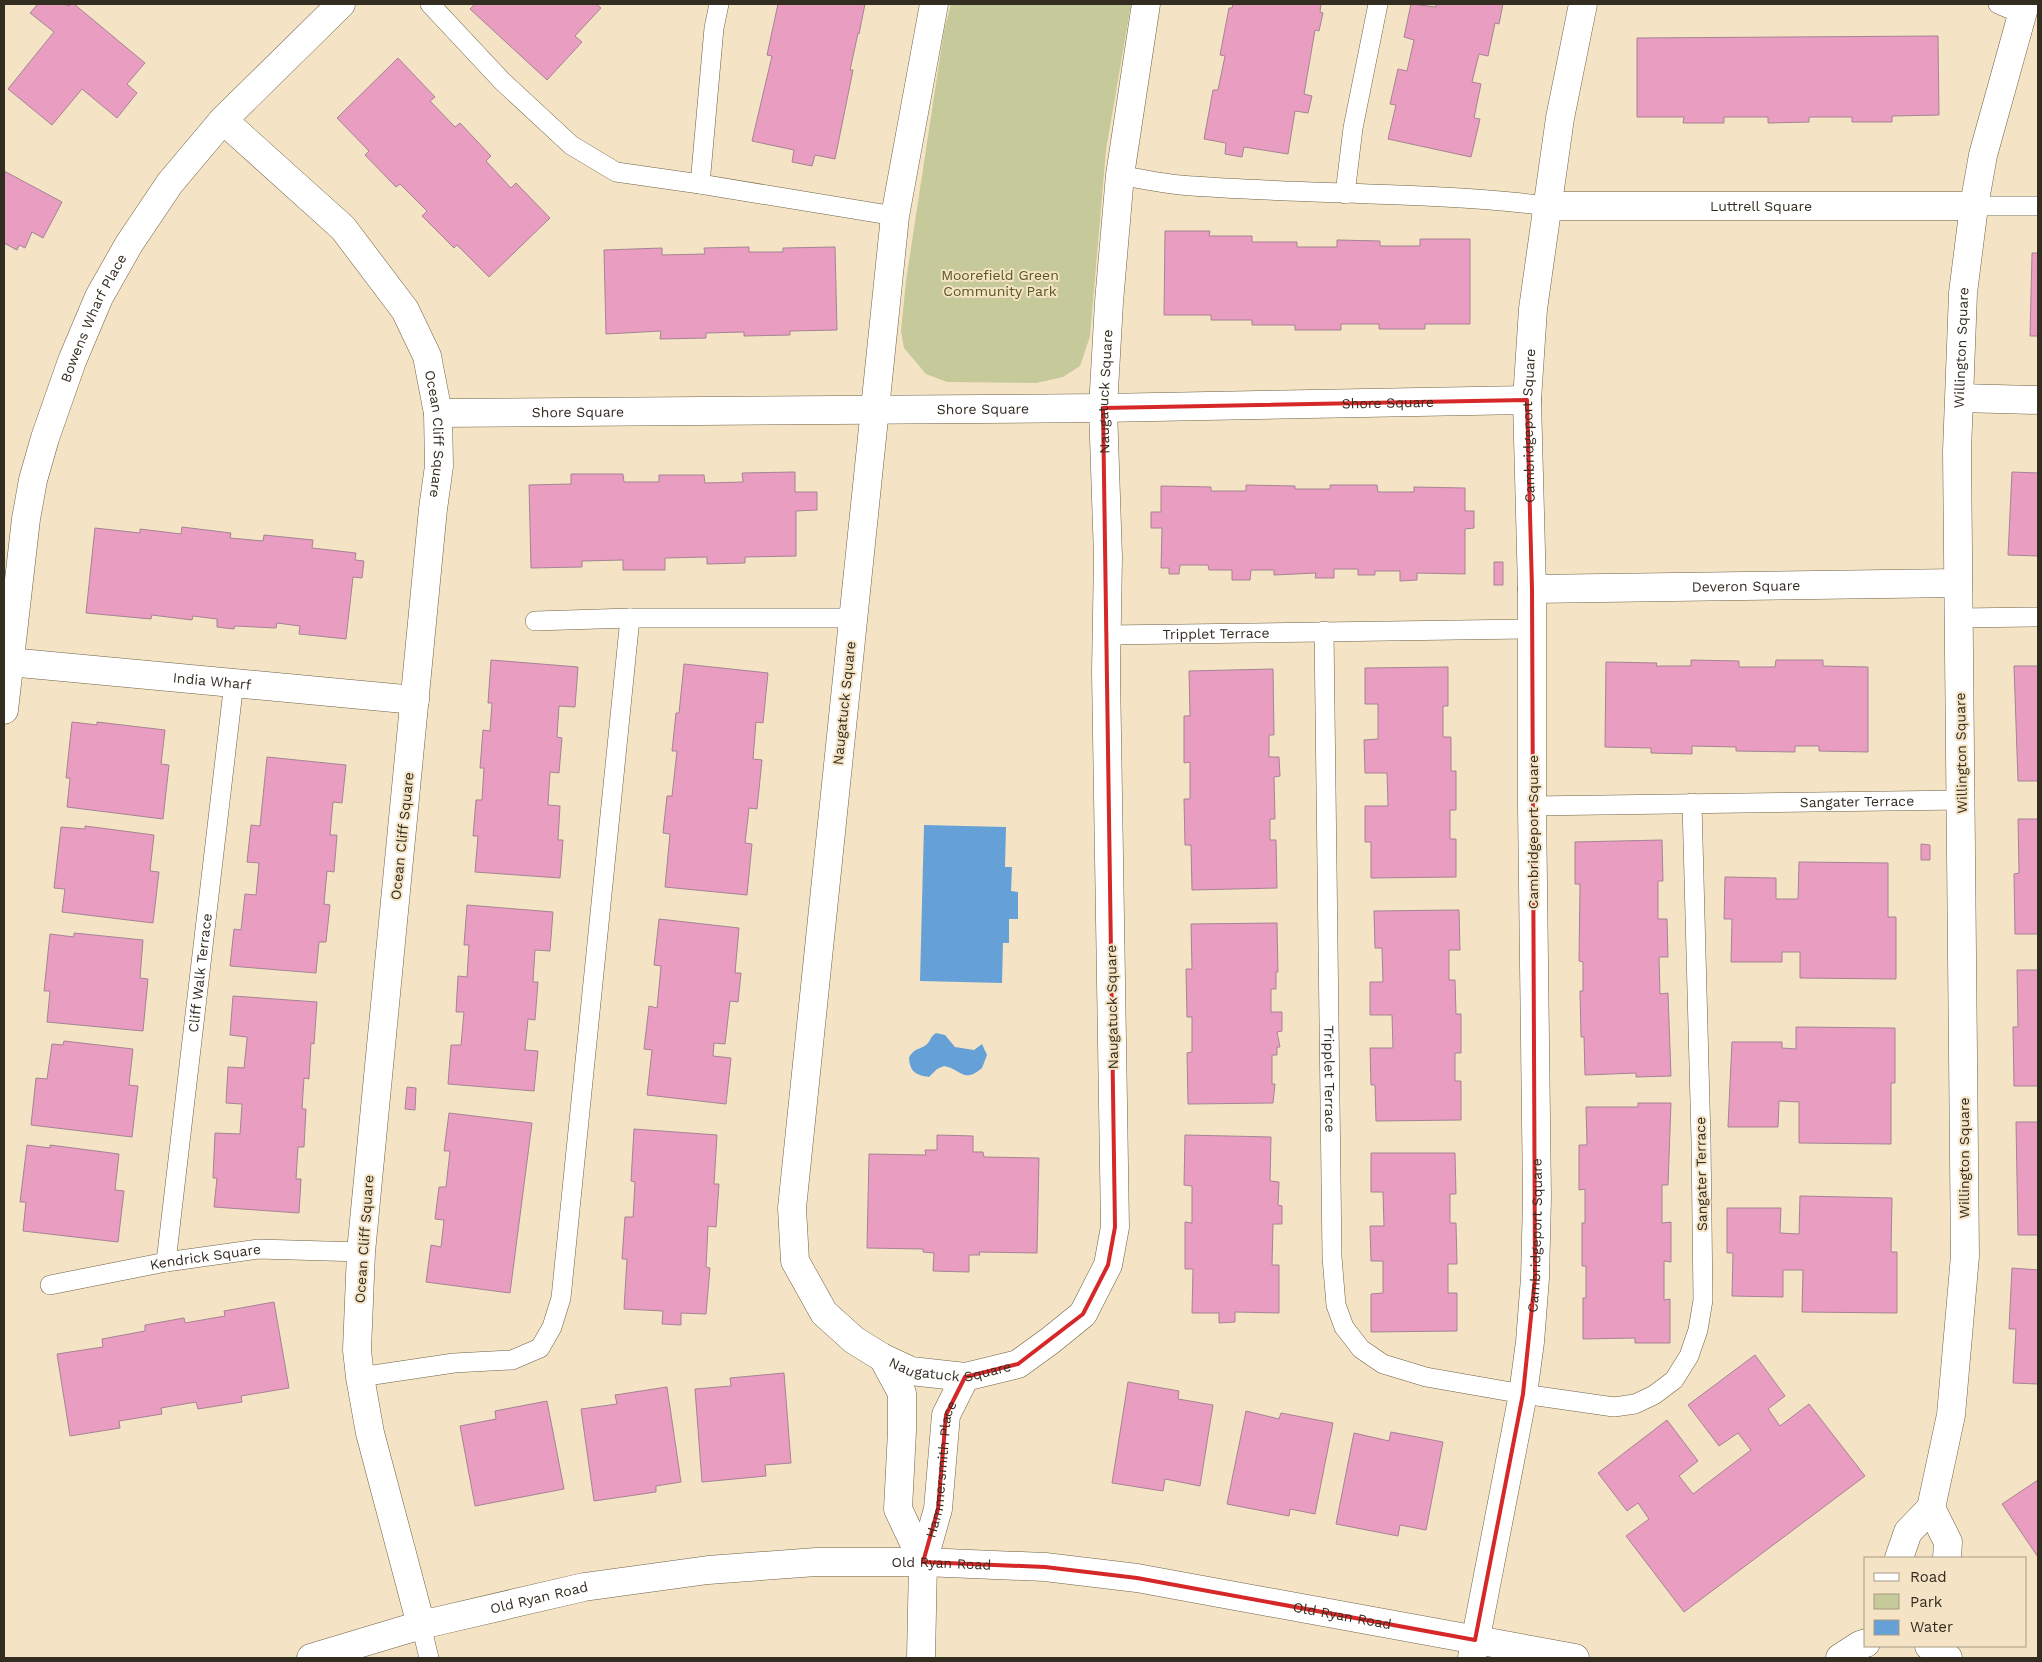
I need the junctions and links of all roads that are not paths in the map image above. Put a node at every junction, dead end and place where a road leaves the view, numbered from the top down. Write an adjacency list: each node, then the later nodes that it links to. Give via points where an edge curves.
1 (341, 4): 9 (street, Bowens Wharf Place)
2 (430, 4): 11 (lane, via 502,81 571,145 616,172)
3 (719, 4): 11 (lane)
4 (934, 4): 16 (street, Naugatuck Square)
5 (1146, 4): 10 (street, Naugatuck Square)
6 (1378, 4): 12 (lane, via 1353,128)
7 (1583, 4): 13 (street, Cambridgeport Square, via 1560,118)
8 (2015, 7): 14 (street, Willington Square)
9 (223, 120): 22 (street, Ocean Cliff Square, via 343,228 405,310 427,356); 33 (street, Bowens Wharf Place, via 170,183 129,244 99,297 72,361 33,480)
10 (1120, 175): 12 (lane, via 1178,185); 20 (street, Naugatuck Square)
11 (700, 184): 16 (lane)
12 (1345, 194): 13 (lane, via 1485,198)
13 (1549, 206): 14 (street, Luttrell Square); 18 (street, Cambridgeport Square, via 1533,309)
14 (1974, 206): 15 (lane); 17 (street, Willington Square, via 1963,293)
15 (2038, 206)
16 (895, 216): 21 (street, Naugatuck Square)
17 (1960, 398): 19 (street); 23 (street, Willington Square)
18 (1527, 400): 20 (street, Shore Square); 24 (street, Cambridgeport Square)
19 (2038, 400)
20 (1103, 408): 21 (street, Shore Square); 32 (street, Naugatuck Square)
21 (876, 410): 22 (street, Shore Square); 27 (street, Naugatuck Square)
22 (438, 413): 35 (street, Ocean Cliff Square, via 439,466)
23 (1958, 583): 24 (street, Deveron Square); 28 (street, Willington Square)
24 (1532, 589): 30 (street, Cambridgeport Square)
25 (2038, 617): 28 (lane)
26 (630, 618): 27 (lane); 29 (lane); 44 (lane, via 561,1298 552,1327 540,1348 512,1360 454,1363)
27 (853, 618): 43 (street, Naugatuck Square, via 792,1208 795,1261 824,1313 854,1340)
28 (1960, 618): 37 (street, Willington Square)
29 (535, 621)
30 (1533, 629): 31 (lane, Tripplet Terrace); 39 (street, Cambridgeport Square)
31 (1324, 631): 32 (lane, Tripplet Terrace); 46 (lane, Tripplet Terrace, via 1332,1257 1336,1305 1344,1327 1361,1349 1383,1364 1426,1377)
32 (1108, 635): 45 (street, Naugatuck Square, via 1106,672 1116,1194 1110,1256 1082,1314 1051,1340 1018,1364)
33 (9, 662): 34 (street, India Wharf); 36 (street, Bowens Wharf Place)
34 (234, 682): 35 (street, India Wharf); 41 (lane, Cliff Walk Terrace)
35 (415, 700): 40 (street, Ocean Cliff Square)
36 (4, 710)
37 (1962, 800): 38 (lane, Sangater Terrace); 47 (street, Willington Square, via 1965,1256 1951,1414)
38 (1692, 802): 39 (lane, Sangater Terrace); 46 (lane, Sangater Terrace, via 1703,1300 1698,1330 1689,1356 1674,1380 1635,1404 1614,1408)
39 (1532, 806): 46 (street, Cambridgeport Square, via 1536,1236 1533,1309)
40 (361, 1252): 41 (lane, Kendrick Square, via 258,1250); 44 (street, Ocean Cliff Square, via 357,1350)
41 (166, 1262): 42 (lane, Kendrick Square)
42 (50, 1285)
43 (883, 1358): 45 (street, Naugatuck Square, via 911,1371); 50 (street, Hammersmith Place, via 902,1393 898,1509)
44 (360, 1377): 51 (street, Ocean Cliff Square, via 370,1433)
45 (965, 1377): 50 (street, Hammersmith Place, via 946,1415 938,1509)
46 (1522, 1394): 53 (street, Cambridgeport Square)
47 (1931, 1508): 48 (street, via 1908,1532); 49 (street, via 1948,1542)
48 (1899, 1557)
49 (1947, 1557)
50 (923, 1562): 51 (street, Old Ryan Road, via 816,1562 708,1570 584,1586); 53 (street, Old Ryan Road, via 1045,1567 1137,1578); 56 (street, Hammersmith Place)
51 (421, 1625): 54 (street, Old Ryan Road); 55 (lane)
52 (1931, 1647): 58 (street)
53 (1474, 1649): 57 (street, Old Ryan Road)
54 (311, 1658)
55 (429, 1658)
56 (921, 1658)
57 (1575, 1658)
58 (1948, 1658)

